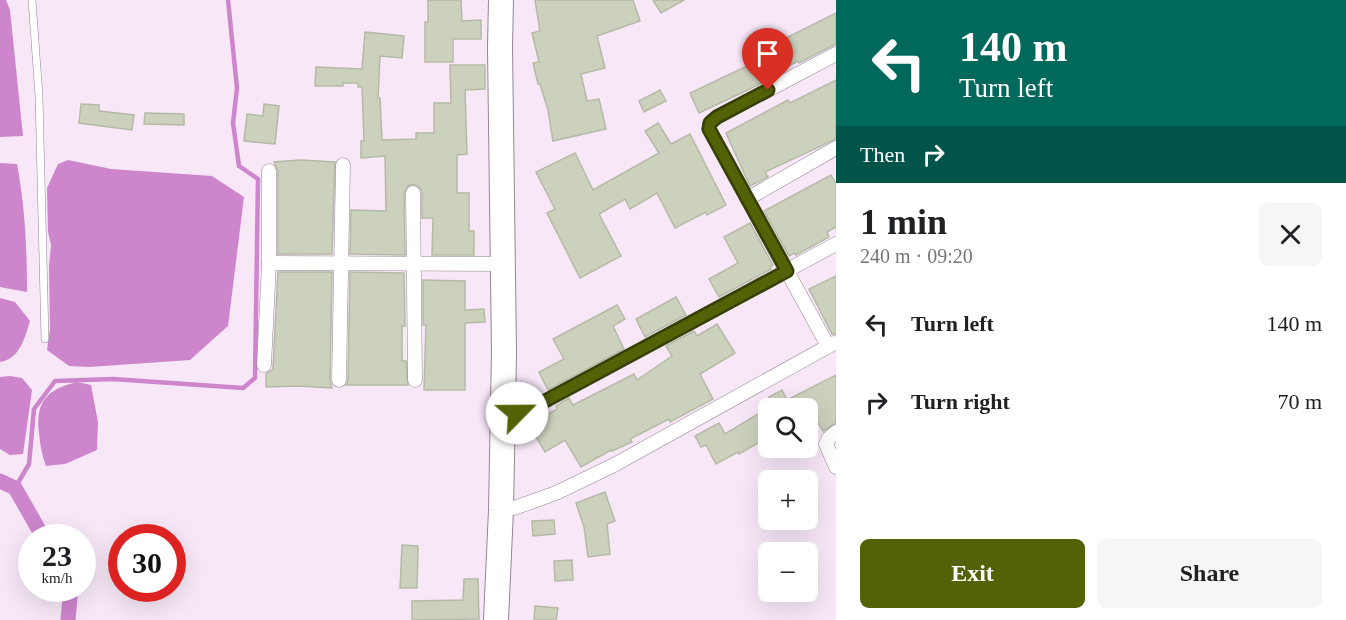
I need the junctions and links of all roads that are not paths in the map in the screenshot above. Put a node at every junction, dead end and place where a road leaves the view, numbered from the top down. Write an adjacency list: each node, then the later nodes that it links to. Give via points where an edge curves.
1 (32, 0): 16 (lane, via 39,96)
2 (501, 0): 14 (highway)
3 (515, 0): 21 (highway)
4 (836, 54): 9 (street, via 710,123 709,129)
5 (836, 148): 9 (street)
6 (343, 165): 12 (street)
7 (269, 171): 11 (street)
8 (413, 193): 13 (street)
9 (747, 199): 15 (street)
10 (836, 244): 15 (street)
11 (268, 263): 12 (street); 18 (street)
12 (341, 264): 13 (street); 19 (street)
13 (415, 264): 14 (street); 20 (street)
14 (503, 264): 25 (highway)
15 (787, 271): 17 (street); 21 (street)
16 (45, 339)
17 (832, 344): 24 (street, via 614,465)
18 (264, 365)
19 (339, 380)
20 (415, 380)
21 (517, 413): 24 (highway)
22 (836, 432): 23 (street, via 826,444)
23 (836, 467)
24 (514, 508): 26 (highway)
25 (496, 620)
26 (512, 620)

